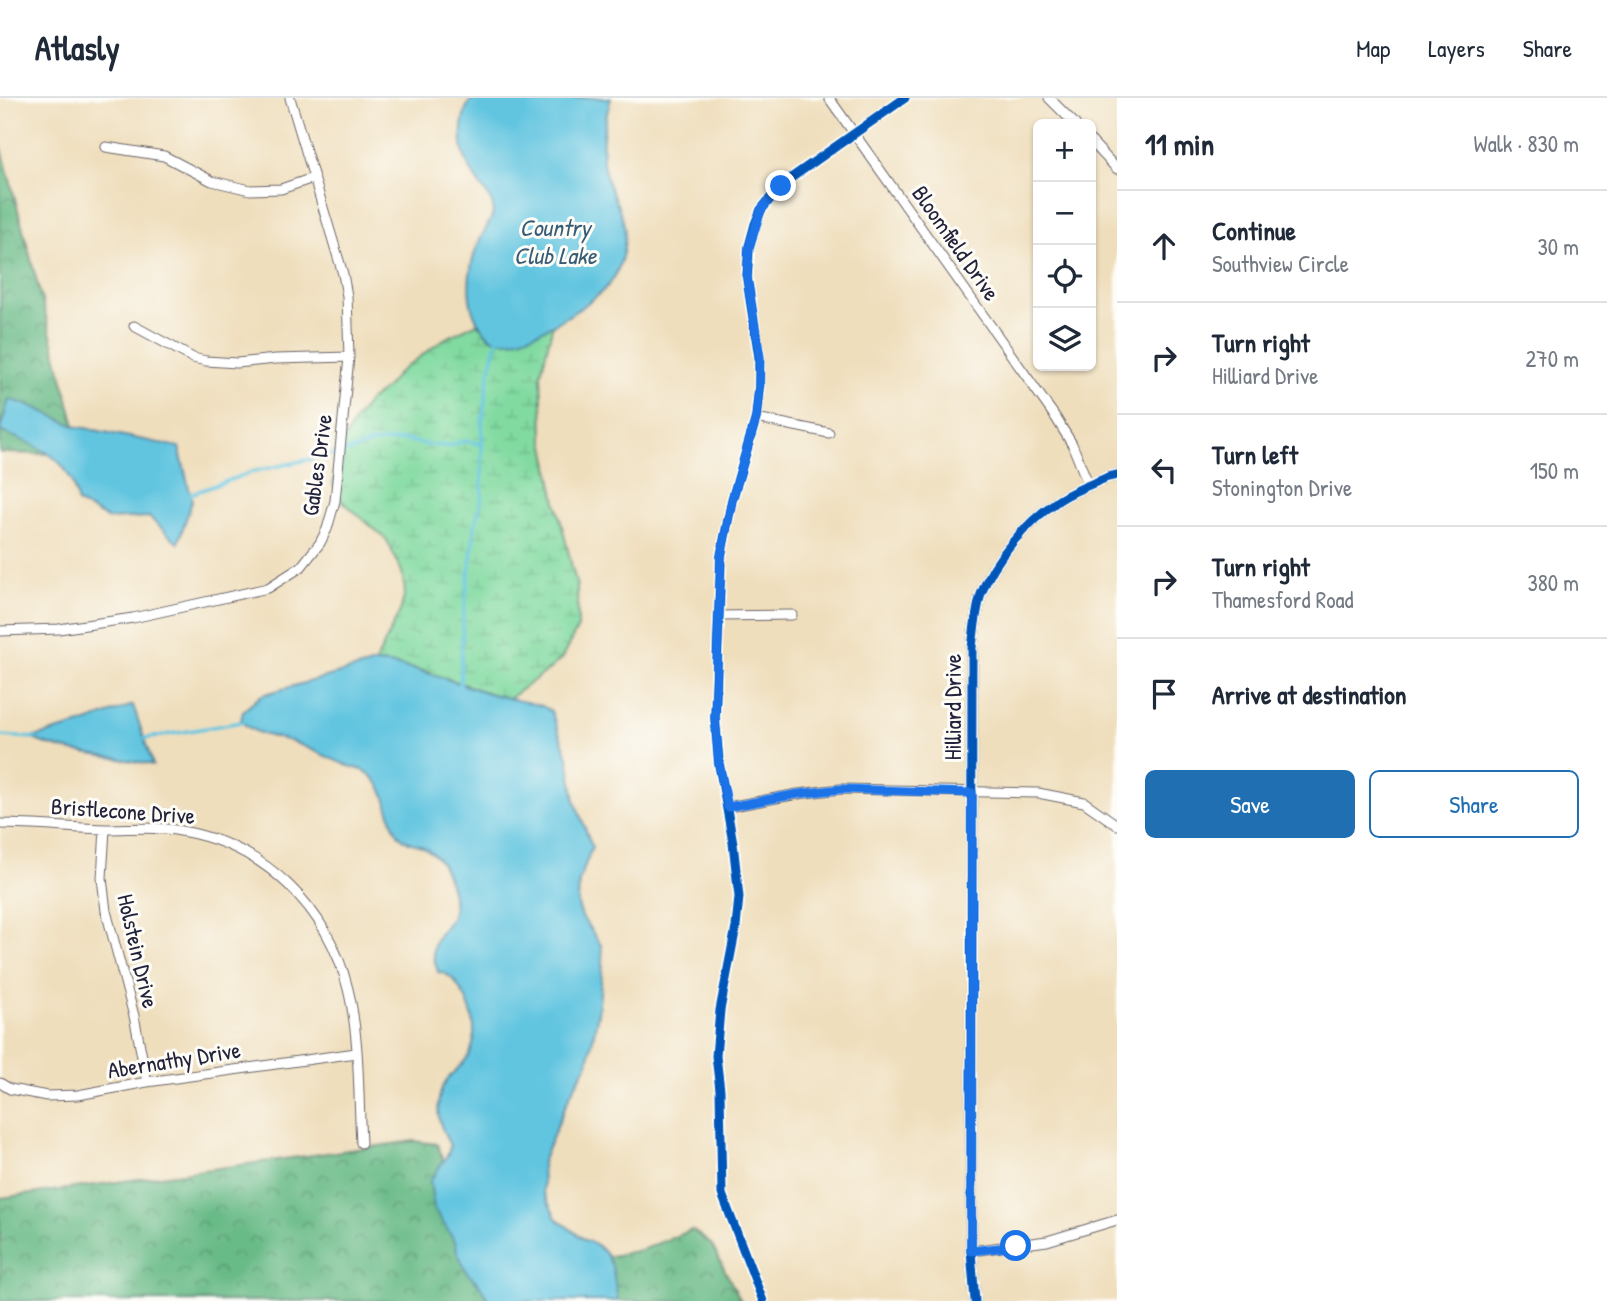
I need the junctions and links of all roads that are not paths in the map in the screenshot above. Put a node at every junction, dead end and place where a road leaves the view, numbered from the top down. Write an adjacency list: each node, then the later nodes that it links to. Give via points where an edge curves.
1 (290, 98): 10 (street, Gables Drive)
2 (829, 98): 6 (street, Bloomfield Drive)
3 (905, 98): 6 (street)
4 (1049, 98): 5 (street)
5 (1069, 119)
6 (855, 133): 13 (street, via 781,186 755,224 747,262 760,357); 16 (street, Bloomfield Drive, via 1056,418)
7 (1096, 146): 9 (street)
8 (106, 147): 10 (street, via 164,156 212,181 250,190 281,189)
9 (1117, 169)
10 (313, 178): 12 (street, Gables Drive, via 343,274)
11 (134, 326): 12 (street, via 206,361)
12 (349, 357): 19 (street, Gables Drive, via 332,515 311,556 288,577 268,588 100,624)
13 (756, 418): 14 (street); 18 (street, via 721,556)
14 (829, 433)
15 (1117, 475): 16 (street, Hilliard Drive)
16 (1088, 486): 20 (street, Hilliard Drive, via 1060,500 1027,527 982,593 972,648)
17 (792, 615): 18 (street)
18 (720, 616): 21 (street, via 715,718)
19 (0, 631)
20 (972, 793): 21 (street, via 841,789); 22 (street, via 1061,796 1084,802); 30 (street, Hilliard Drive)
21 (728, 807): 31 (street, via 738,897 716,1056 722,1194)
22 (1116, 823)
23 (0, 824): 24 (street, Bristlecone Drive)
24 (105, 829): 25 (street, Bristlecone Drive, via 178,830 245,852 272,869 311,908 338,955 352,1006); 26 (street, Holstein Drive, via 102,878 106,911)
25 (356, 1053): 26 (street, Abernathy Drive); 28 (street, Bristlecone Drive)
26 (147, 1082): 27 (street, Abernathy Drive, via 47,1096)
27 (0, 1083)
28 (361, 1143)
29 (1117, 1220): 30 (street, via 1046,1241)
30 (971, 1251): 32 (street, Hilliard Drive)
31 (763, 1301)
32 (975, 1301)

